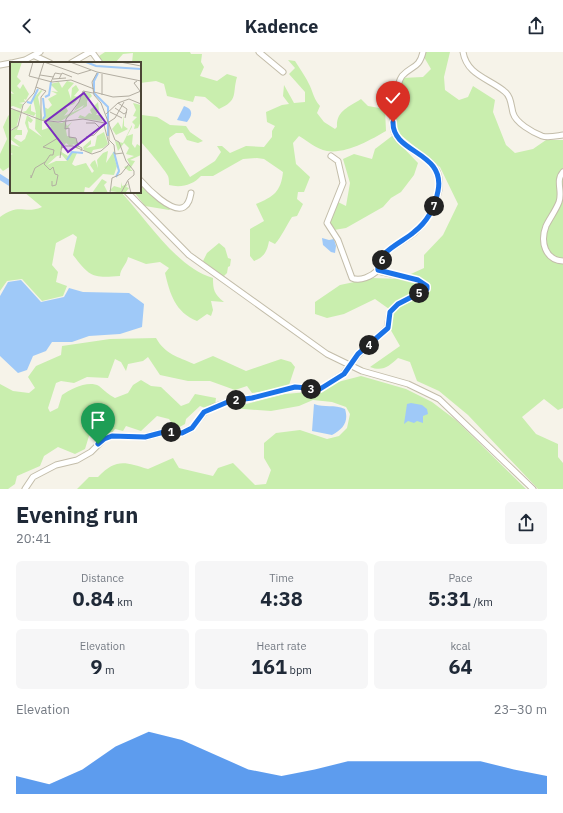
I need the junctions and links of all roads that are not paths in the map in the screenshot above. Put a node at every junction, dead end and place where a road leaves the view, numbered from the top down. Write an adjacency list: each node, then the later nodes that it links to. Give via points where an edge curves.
1 (91, 52): 8 (street); 9 (street)
2 (259, 52): 12 (street)
3 (423, 52): 20 (street, via 417,66 402,76 400,81 394,105 393,128 403,142 434,165 439,189 432,211 414,232 387,250)
4 (462, 52): 13 (street, via 473,72 505,92 516,119 522,124 542,136)
5 (37, 54): 6 (street); 7 (street)
6 (16, 62)
7 (46, 62)
8 (73, 62)
9 (99, 62)
10 (10, 64): 11 (street)
11 (0, 65)
12 (283, 72)
13 (563, 135)
14 (331, 156): 20 (street, via 338,160 343,183 327,223 338,240 352,278 359,279 372,275)
15 (563, 172): 19 (street, via 559,181 559,201 545,228 544,236 547,255)
16 (141, 181): 18 (street, via 157,197 177,207 186,206)
17 (128, 193): 21 (street, via 201,265 327,354)
18 (191, 193)
19 (563, 261)
20 (378, 270): 21 (street, via 418,280 427,286 427,289 404,300 390,312 388,328 358,354)
21 (351, 365): 22 (street, via 344,374 320,389 295,387 213,407 204,412 188,431 182,433 164,432 145,437 112,436 104,439 77,460 56,465 33,477); 23 (street, via 362,371 408,384 439,399)
22 (26, 489)
23 (533, 489)

